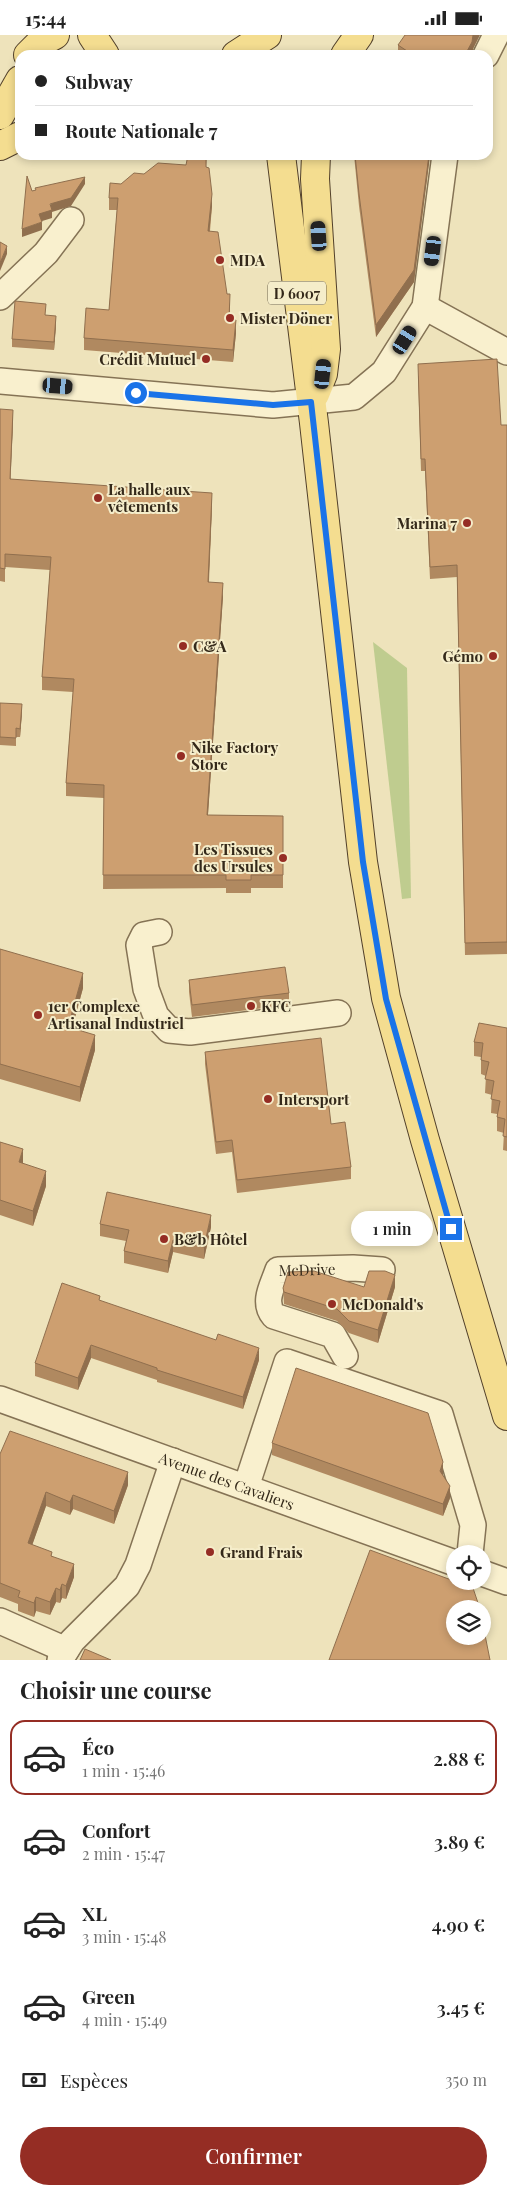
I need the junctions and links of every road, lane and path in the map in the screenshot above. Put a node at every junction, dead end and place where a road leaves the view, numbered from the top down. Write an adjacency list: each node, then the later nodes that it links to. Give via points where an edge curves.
1 (267, 35): 5 (main road)
2 (272, 35): 6 (main road)
3 (359, 35): 7 (main road)
4 (496, 35): 8 (street)
5 (244, 50)
6 (274, 50)
7 (348, 50)
8 (488, 50)
9 (15, 89): 10 (main road)
10 (0, 115)
11 (15, 138): 12 (main road)
12 (0, 146)
13 (282, 160): 21 (main road, D 6007)
14 (316, 160): 21 (main road, via 326,349 323,374)
15 (445, 160): 18 (street)
16 (71, 220): 17 (street, via 46,253)
17 (0, 297)
18 (425, 307): 19 (street); 21 (street, via 384,372 354,397)
19 (507, 352)
20 (0, 381): 21 (street, via 273,405)
21 (311, 402): 27 (main road, D 6007, via 347,661 363,862 386,999 424,1140)
22 (160, 932): 23 (street, via 144,935 139,945 146,989 156,1016 169,1030 190,1032)
23 (338, 1013)
24 (382, 1271): 25 (street, McDrive, via 278,1270 267,1302 268,1310 274,1316 333,1335)
25 (345, 1356)
26 (0, 1399): 28 (street, Avenue des Cavaliers)
27 (507, 1416)
28 (170, 1472): 29 (street, Avenue des Cavaliers); 35 (street, via 138,1565 127,1586 72,1641)
29 (246, 1487): 30 (street, via 287,1362 440,1414 473,1525); 31 (street, Avenue des Cavaliers)
30 (471, 1545)
31 (446, 1560)
32 (491, 1576): 33 (street)
33 (507, 1582)
34 (0, 1621): 35 (street)
35 (63, 1655)

